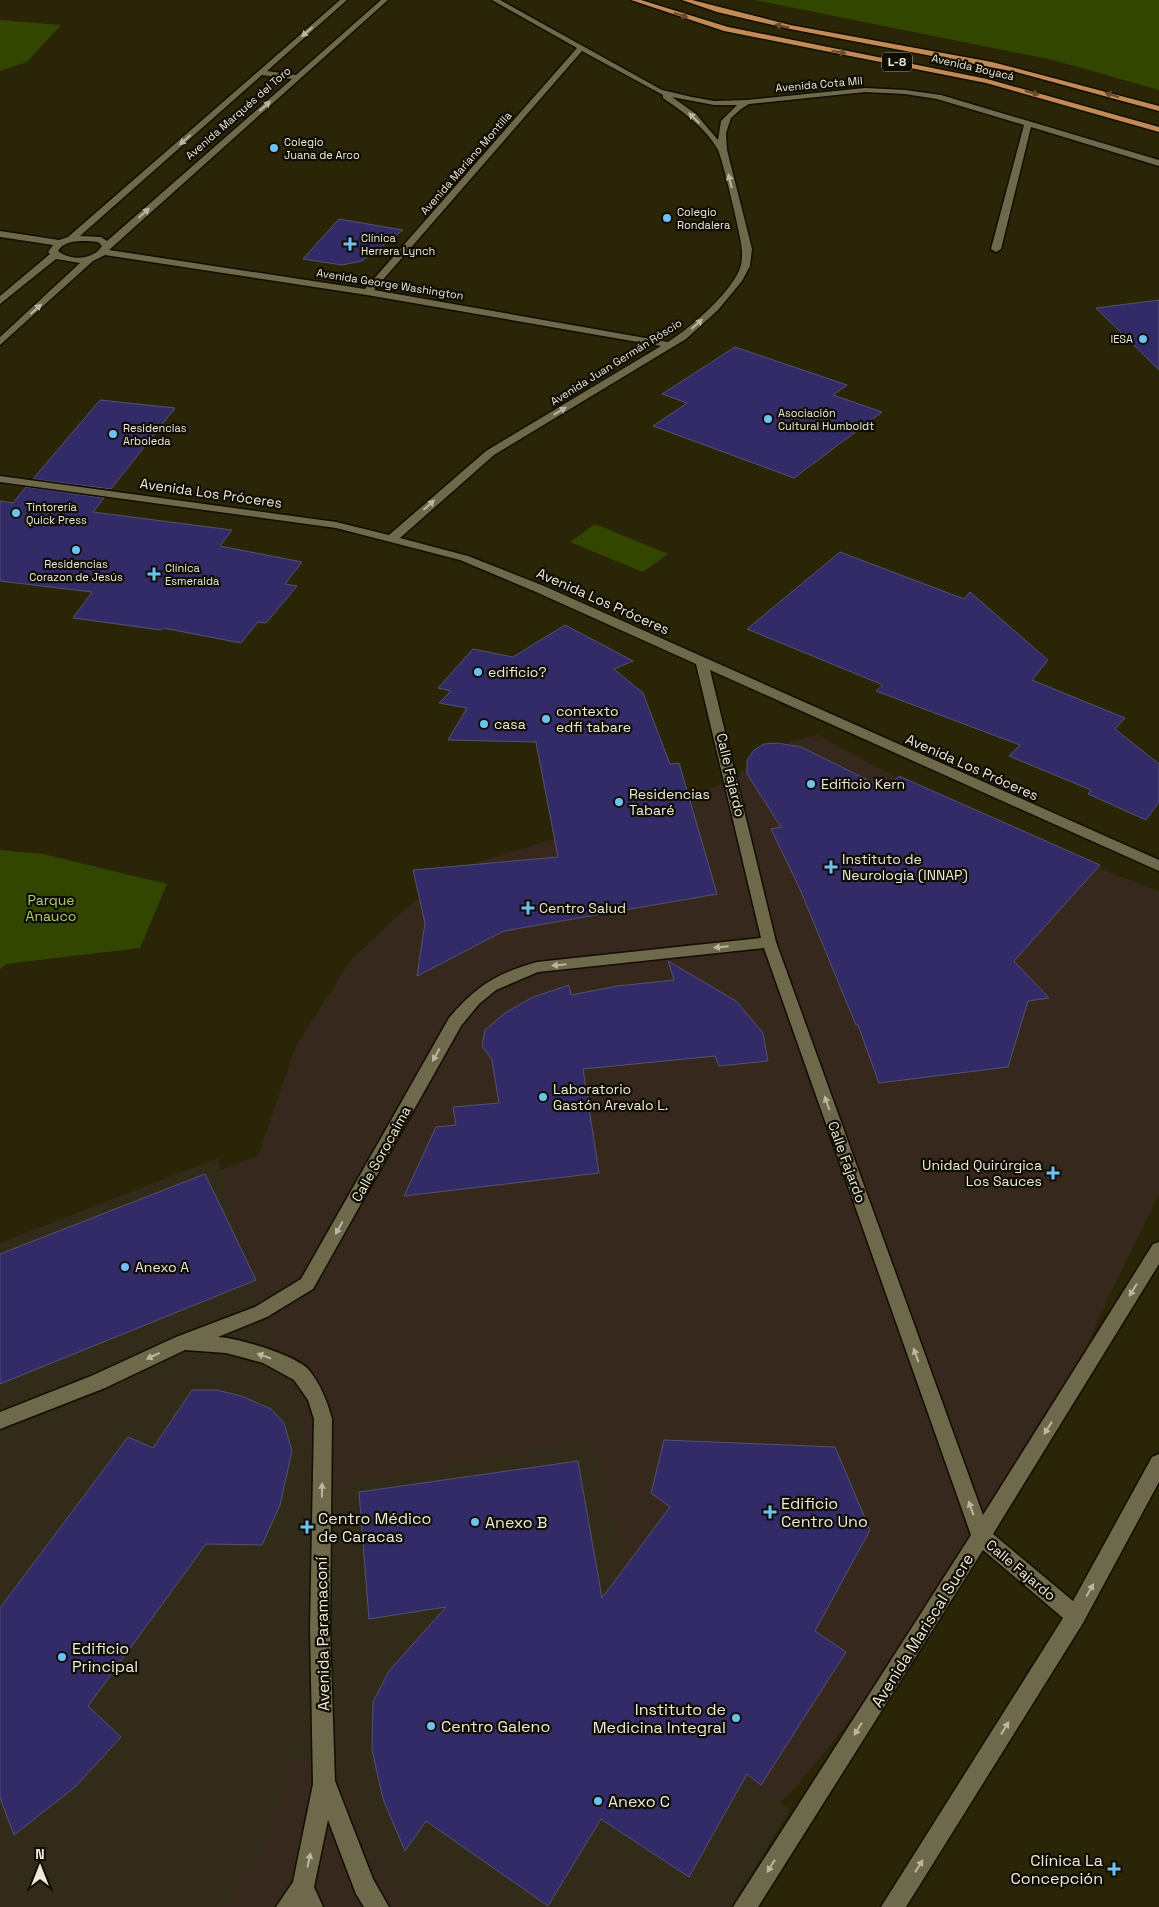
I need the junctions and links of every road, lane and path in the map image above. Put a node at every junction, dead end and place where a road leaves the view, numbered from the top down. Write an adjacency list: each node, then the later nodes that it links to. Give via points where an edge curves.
1 (344, 0): 7 (street, Avenida Marqués del Toro, one-way to 7)
2 (385, 0): 8 (street, Avenida Marqués del Toro)
3 (495, 0): 6 (street, Avenida Cota Mil)
4 (634, 0): 13 (highway, Avenida Boyacá / L-8, one-way to 13, via 727,29 1034,93)
5 (685, 0): 11 (highway, Avenida Boyacá / L-8, one-way to 5, via 1034,74 785,26)
6 (581, 48): 9 (street, Avenida Cota Mil); 23 (street, Avenida Mariano Montilla)
7 (261, 73): 8 (street); 17 (street, Avenida Marqués del Toro, one-way to 17)
8 (297, 77): 19 (street, Avenida Marqués del Toro, one-way to 8)
9 (660, 92): 10 (street, Avenida Cota Mil, via 714,103); 14 (street, Avenida Juan Germán Róscio, one-way to 9, via 693,116)
10 (748, 102): 12 (street, Avenida Cota Mil, via 865,90 905,92 938,97); 14 (street, Avenida Juan Germán Róscio, via 723,120)
11 (1159, 110)
12 (1028, 124): 15 (street, Avenida Cota Mil); 20 (street)
13 (1159, 130)
14 (722, 150): 26 (street, Avenida Juan Germán Róscio, one-way to 14, via 715,308 739,279 745,266 747,249)
15 (1159, 163)
16 (0, 234): 18 (street)
17 (72, 239): 18 (street, Avenida Marqués del Toro); 19 (street, Avenida Marqués del Toro, via 95,238)
18 (60, 243): 21 (street, via 54,249)
19 (106, 249): 22 (street, Avenida Marqués del Toro); 23 (street, Avenida George Washington)
20 (996, 249)
21 (55, 255): 22 (street, Avenida Marqués del Toro, via 66,259); 24 (street)
22 (91, 258): 25 (street, Avenida Marqués del Toro, one-way to 22)
23 (367, 292): 26 (street, Avenida George Washington)
24 (0, 301)
25 (0, 342)
26 (670, 345): 28 (street, Avenida Juan Germán Róscio, one-way to 26, via 490,453)
27 (0, 479): 28 (street, Avenida Los Próceres, via 336,525)
28 (393, 538): 29 (street, Avenida Los Próceres, via 473,562)
29 (702, 661): 30 (street, Avenida Los Próceres); 31 (street, Calle Fajardo)
30 (1159, 866)
31 (769, 942): 33 (street, Calle Sorocaima, one-way to 33, via 537,967 505,977 476,995 455,1022 308,1284 261,1312); 36 (street, Calle Fajardo, one-way to 31)
32 (1159, 1249): 36 (street, Avenida Mariscal Sucre, one-way to 36)
33 (182, 1343): 34 (street, Calle Sorocaima, one-way to 34, via 98,1382); 38 (street, Avenida Paramaconí, one-way to 33, via 320,1629 323,1419 316,1397 301,1374 267,1356 234,1347)
34 (0, 1421)
35 (1159, 1463): 37 (street, one-way to 35)
36 (981, 1536): 37 (street, Calle Fajardo); 42 (street, Avenida Mariscal Sucre, one-way to 42)
37 (1076, 1616): 43 (street, one-way to 37)
38 (324, 1784): 39 (street, Avenida Paramaconí, one-way to 38); 41 (street, Avenida Paramaconí, via 364,1886)
39 (307, 1897): 40 (street)
40 (288, 1907)
41 (377, 1907)
42 (745, 1907)
43 (893, 1907)

